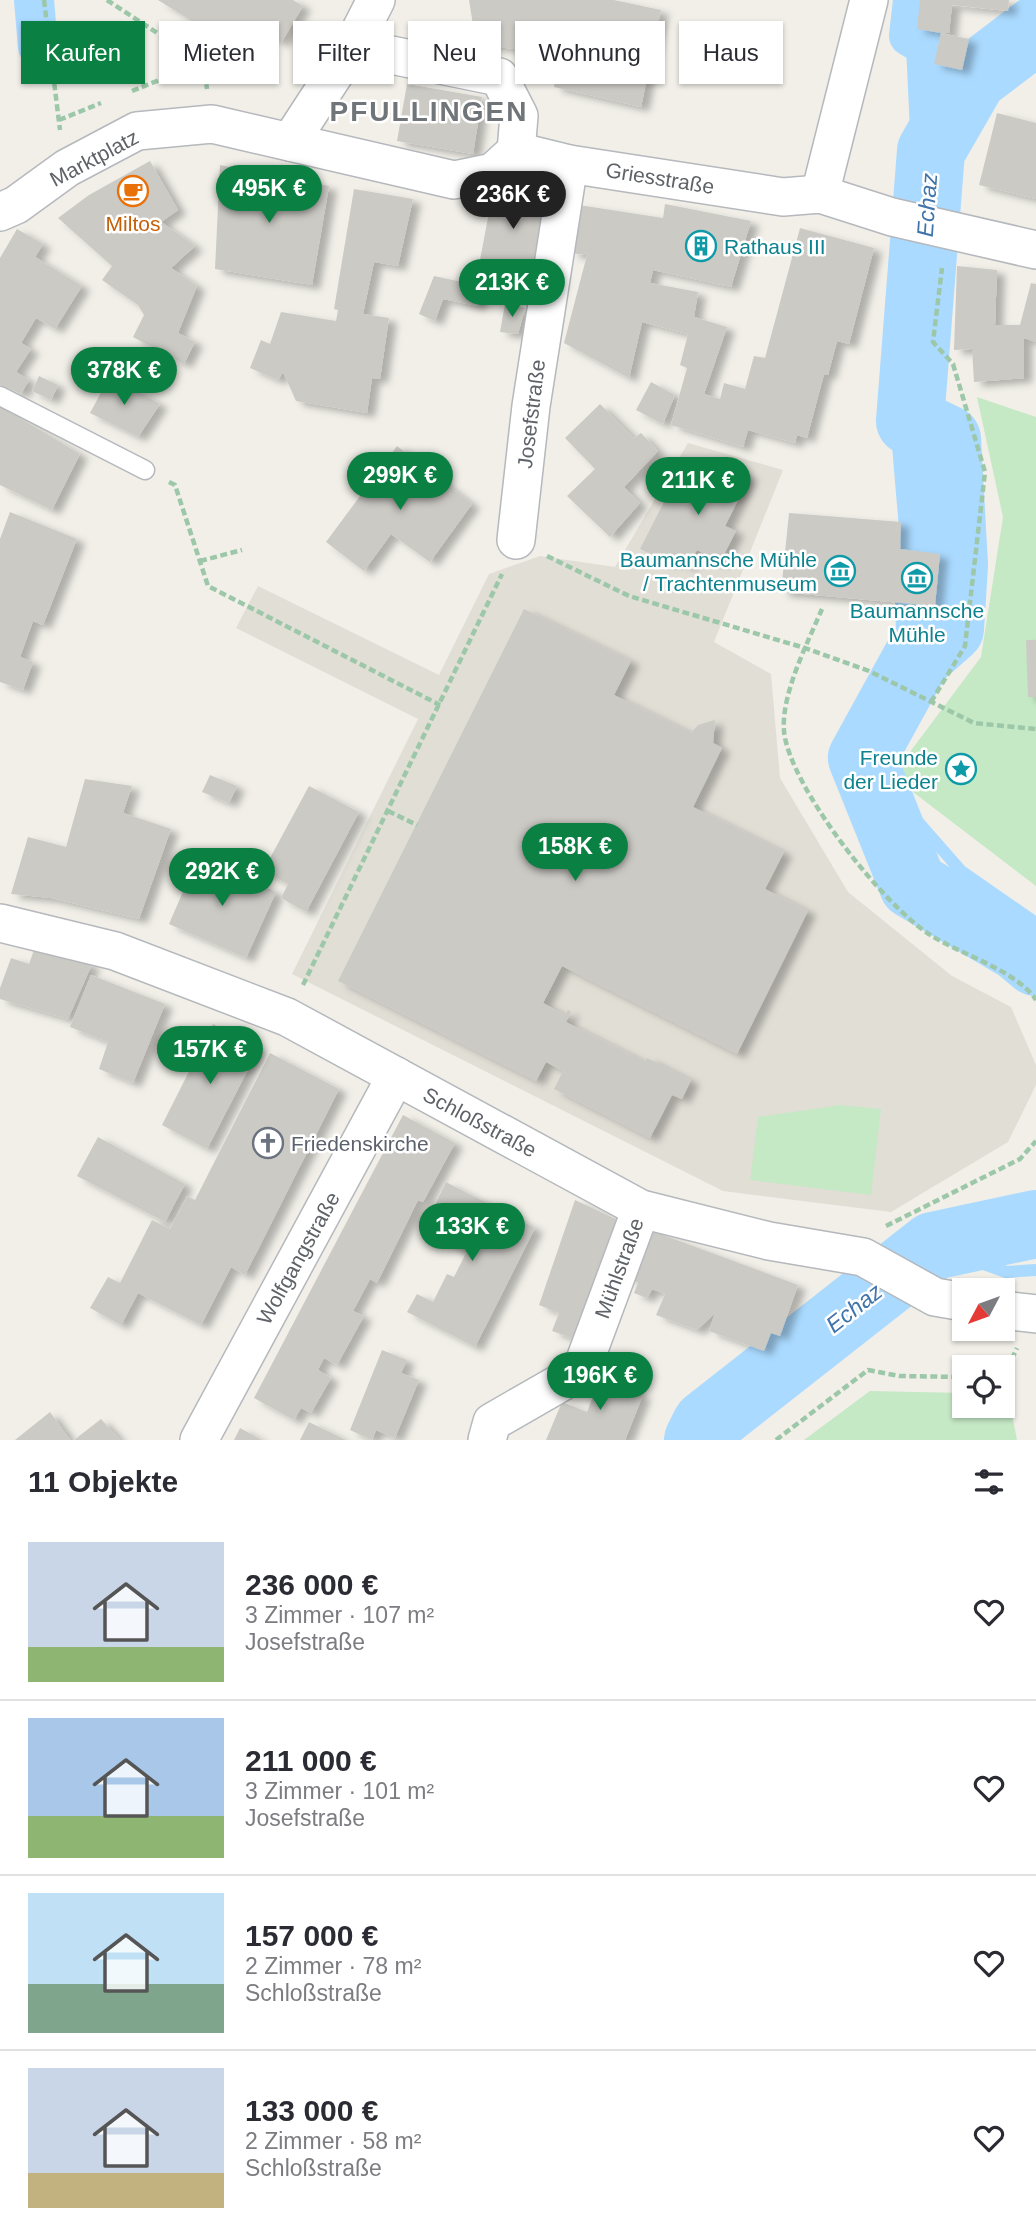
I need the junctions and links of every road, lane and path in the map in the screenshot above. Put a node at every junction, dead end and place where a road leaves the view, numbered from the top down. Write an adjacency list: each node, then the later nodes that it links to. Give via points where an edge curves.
1 (44, 0): 9 (path)
2 (107, 0): 6 (path)
3 (376, 0): 5 (street)
4 (869, 0): 13 (street)
5 (365, 21)
6 (159, 34)
7 (394, 56): 11 (street, via 499,77 519,116)
8 (328, 84): 10 (street)
9 (59, 120)
10 (290, 142): 11 (street, via 454,180 493,172); 14 (street, Marktplatz, via 212,124 137,131 67,168)
11 (516, 151): 12 (street, Griesstraße)
12 (569, 164): 13 (street, Griesstraße, via 783,197); 19 (street, Josefstraße, via 531,405)
13 (820, 194): 15 (street, Griesstraße)
14 (0, 212)
15 (947, 229): 16 (street, Griesstraße); 25 (path, via 933,342 953,364 985,472 965,646)
16 (1036, 250)
17 (0, 396): 18 (lane)
18 (145, 470): 21 (path, via 175,485)
19 (516, 540): 24 (path, via 629,596)
20 (242, 550): 21 (path)
21 (200, 561): 26 (path, via 208,586)
22 (494, 594): 26 (path)
23 (822, 609): 24 (path)
24 (805, 648): 25 (path, via 869,671); 31 (path, via 791,687 784,730 795,766 824,819 880,889 930,935 988,965 1030,991)
25 (930, 702): 27 (path, via 974,723)
26 (440, 705): 28 (path)
27 (1036, 729)
28 (388, 811): 29 (path); 32 (path)
29 (417, 825)
30 (0, 923): 32 (street, Schloßstraße, via 115,951)
31 (1036, 1000)
32 (287, 1017): 33 (street, Schloßstraße)
33 (397, 1076): 35 (street, Schloßstraße); 39 (street, Wolfgangstraße)
34 (1036, 1140): 36 (path, via 1020,1158 854,1242)
35 (641, 1209): 36 (street, Schloßstraße, via 769,1241); 40 (street, Mühlstraße, via 581,1371 492,1422)
36 (854, 1256): 37 (street, Schloßstraße)
37 (949, 1300)
38 (952, 1377): 41 (path, via 868,1370)
39 (199, 1440)
40 (486, 1440)
41 (776, 1440)

